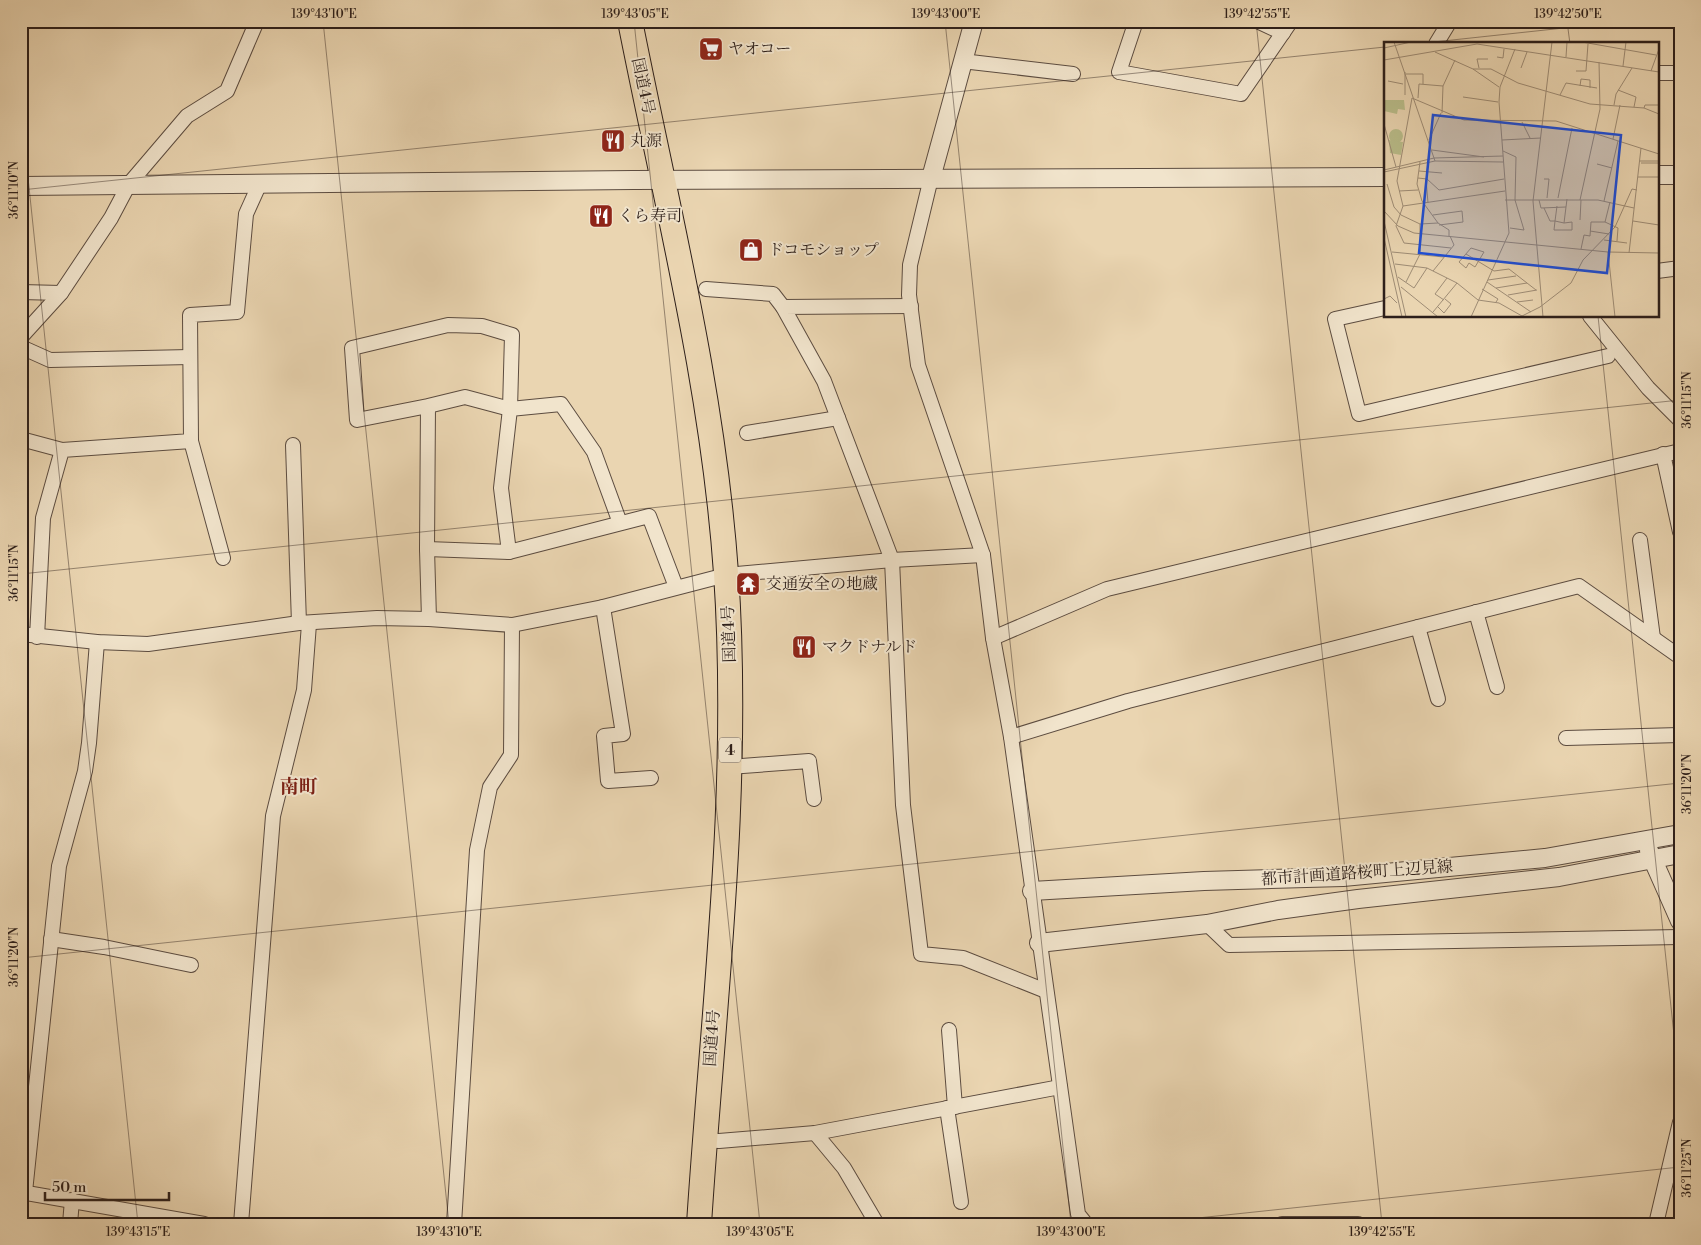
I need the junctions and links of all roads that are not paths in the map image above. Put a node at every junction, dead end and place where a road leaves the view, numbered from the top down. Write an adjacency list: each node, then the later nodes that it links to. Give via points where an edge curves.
1 (257, 21): 19 (street, via 227,91 187,116)
2 (630, 21): 17 (highway, 国道4号 / 4)
3 (974, 21): 9 (street)
4 (1136, 21): 7 (street, via 1119,72 1241,94)
5 (1257, 21): 7 (street)
6 (1450, 21): 8 (street)
7 (1287, 27)
8 (1437, 42)
9 (962, 61): 12 (street); 15 (street)
10 (1658, 73): 11 (street)
11 (1680, 73)
12 (1073, 74)
13 (1658, 175): 14 (street)
14 (1680, 175)
15 (932, 178): 16 (street); 17 (street); 26 (street, via 910,264)
16 (1384, 178)
17 (663, 179): 18 (street); 53 (highway, 国道4号 / 4, via 702,372)
18 (260, 183): 19 (street); 33 (street, via 246,214 237,312 190,315)
19 (129, 184): 20 (street); 25 (street, via 111,218)
20 (21, 186)
21 (1680, 268): 22 (street)
22 (1658, 271)
23 (706, 289): 27 (street, via 773,294)
24 (21, 292): 25 (street)
25 (61, 293): 30 (street)
26 (911, 306): 27 (street); 50 (street, via 918,365)
27 (783, 307): 36 (street, via 824,381)
28 (1384, 308): 32 (street, via 1335,319 1359,414)
29 (1592, 318): 37 (street, via 1648,388)
30 (21, 337)
31 (21, 347): 33 (street, via 50,360)
32 (1608, 356)
33 (190, 357): 40 (street)
34 (428, 406): 35 (street, via 466,396); 35 (street, via 357,420 352,348 448,326 482,326 512,335); 48 (street)
35 (510, 409): 45 (street, via 560,404 594,452); 49 (street, via 502,488)
36 (838, 418): 38 (street); 52 (street)
37 (1680, 420)
38 (747, 433)
39 (21, 439): 42 (street)
40 (191, 441): 42 (street); 51 (street)
41 (293, 445): 58 (street)
42 (62, 450): 62 (street, via 43,518)
43 (1680, 451): 44 (street)
44 (1663, 454): 46 (street); 63 (street, via 1107,589)
45 (620, 524): 49 (street); 54 (street, via 649,516)
46 (1680, 532)
47 (1640, 540): 64 (street)
48 (427, 549): 49 (street); 57 (street)
49 (509, 552)
50 (983, 556): 52 (street); 63 (street)
51 (223, 558)
52 (892, 560): 53 (street); 86 (street, via 903,805 921,954 963,958)
53 (726, 575): 54 (street); 72 (highway, 国道4号 / 4)
54 (676, 588): 55 (street)
55 (603, 607): 59 (street); 73 (street, via 622,734 604,736 608,781)
56 (1476, 612): 60 (street); 64 (street, via 1579,586); 67 (street)
57 (430, 619): 58 (street, via 377,618); 59 (street)
58 (304, 624): 65 (street, via 148,644); 98 (street, via 304,690 273,816)
59 (512, 625): 99 (street, via 511,755 490,787 477,850)
60 (1418, 627): 68 (street); 70 (street, via 1128,701)
61 (21, 634): 62 (street)
62 (37, 637): 65 (street)
63 (994, 638): 70 (street)
64 (1653, 638): 66 (street)
65 (97, 642): 83 (street, via 88,752 59,866)
66 (1680, 657)
67 (1497, 686)
68 (1438, 699)
69 (1680, 735): 71 (street)
70 (1011, 737): 79 (street)
71 (1566, 738)
72 (730, 767): 74 (street, via 808,761); 92 (highway, 国道4号 / 4)
73 (651, 778)
74 (814, 799)
75 (1680, 834): 76 (street, 都市計画道路桜町上辺見線)
76 (1645, 842): 78 (street); 79 (street, 都市計画道路桜町上辺見線, via 1545,858 1343,877)
77 (1680, 854): 78 (street, 都市計画道路桜町上辺見線)
78 (1653, 860): 80 (street); 81 (street, 都市計画道路桜町上辺見線, via 1559,877 1278,910)
79 (1032, 891): 84 (street)
80 (1680, 921)
81 (1207, 924): 82 (street, via 1229,945); 84 (street, 都市計画道路桜町上辺見線)
82 (1680, 937)
83 (51, 939): 85 (street); 93 (street)
84 (1039, 943): 86 (street)
85 (191, 965)
86 (1046, 991): 88 (street)
87 (949, 1030): 89 (street)
88 (1060, 1087): 89 (street); 102 (street, via 1078,1214)
89 (951, 1107): 91 (street); 95 (street)
90 (1680, 1122): 105 (street)
91 (814, 1133): 92 (street); 101 (street, via 844,1168)
92 (704, 1140): 100 (highway, 国道4号 / 4)
93 (23, 1192): 94 (street)
94 (72, 1200): 96 (street); 97 (street)
95 (961, 1202)
96 (70, 1224)
97 (204, 1224)
98 (241, 1224)
99 (454, 1224)
100 (699, 1224)
101 (878, 1224)
102 (1086, 1224)
103 (1282, 1224): 104 (street)
104 (1358, 1224)
105 (1656, 1224)

